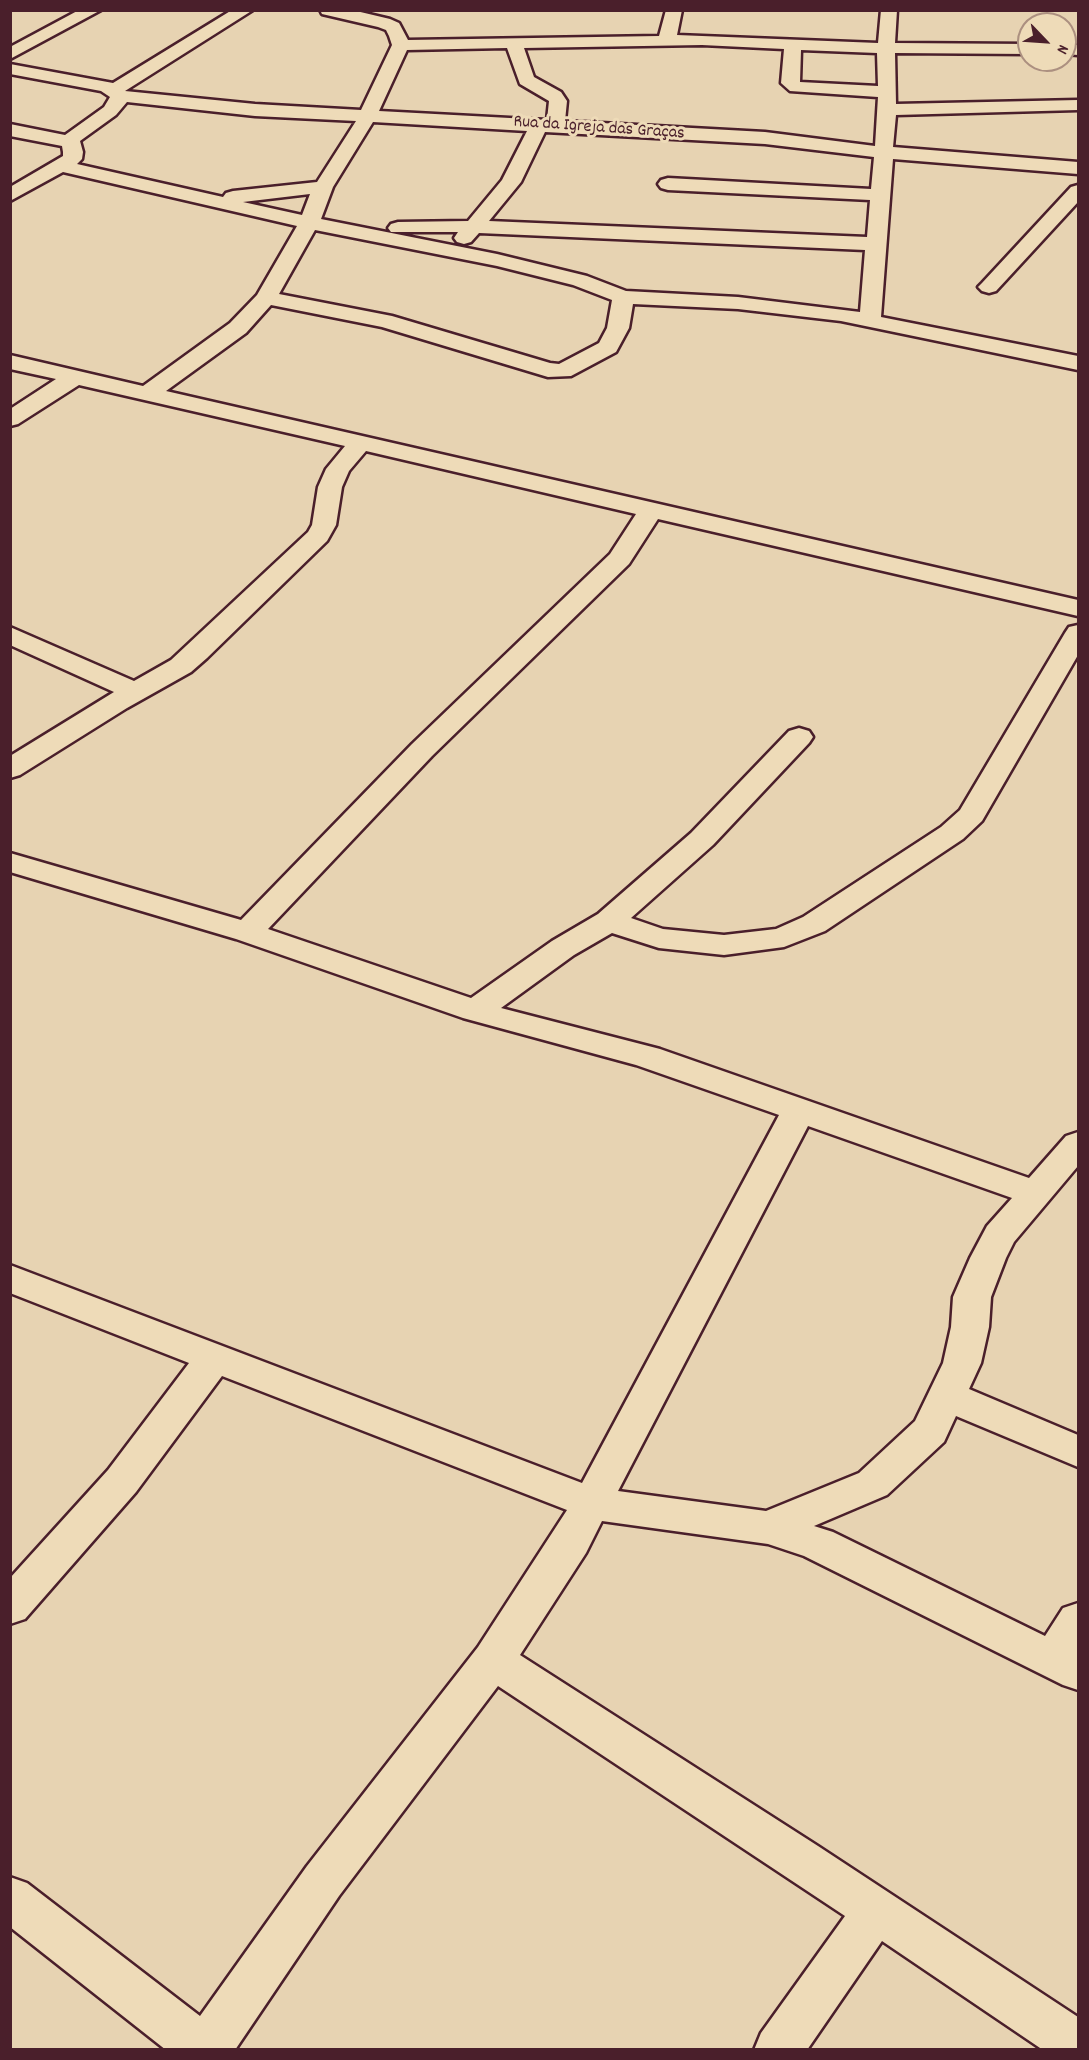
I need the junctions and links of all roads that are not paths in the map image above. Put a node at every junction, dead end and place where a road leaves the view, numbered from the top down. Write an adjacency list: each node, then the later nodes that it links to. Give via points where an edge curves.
1 (93, 10): 13 (street)
2 (245, 10): 15 (street)
3 (328, 10): 6 (street)
4 (674, 10): 7 (street)
5 (889, 10): 11 (street)
6 (364, 13): 10 (street, via 393,27)
7 (667, 40): 8 (street); 9 (street)
8 (514, 44): 10 (street); 19 (street, via 526,80 558,101)
9 (793, 44): 11 (street); 16 (street, via 790,83 796,87)
10 (401, 45): 18 (street)
11 (886, 48): 12 (street); 16 (street)
12 (1017, 49)
13 (10, 54)
14 (10, 69): 15 (street, Rua da Igreja das Graças, via 106,86)
15 (117, 93): 18 (street, Rua da Igreja das Graças, via 246,109); 21 (street, via 118,102 110,111)
16 (887, 101): 17 (street); 22 (street)
17 (1078, 105)
18 (368, 116): 19 (street, Rua da Igreja das Graças); 26 (street)
19 (547, 126): 22 (street, Rua da Igreja das Graças, via 765,138); 32 (street, via 511,182)
20 (10, 130): 21 (street)
21 (69, 142): 23 (street, via 72,159)
22 (883, 152): 24 (street, Rua da Igreja das Graças); 29 (street)
23 (61, 166): 28 (street); 30 (street)
24 (1078, 168)
25 (668, 184): 29 (street)
26 (323, 187): 30 (street); 31 (street)
27 (1078, 190): 36 (street)
28 (10, 195)
29 (880, 195): 34 (street)
30 (206, 200): 31 (street)
31 (309, 223): 33 (street); 38 (street)
32 (475, 227): 33 (street); 34 (street); 35 (street)
33 (355, 232): 35 (street)
34 (876, 244): 39 (street)
35 (453, 251): 37 (street, via 580,280)
36 (989, 286)
37 (623, 297): 38 (street, via 618,328 608,347 563,371 548,370 384,321); 39 (street, via 738,303)
38 (266, 298): 43 (street, via 237,328)
39 (870, 321): 41 (street)
40 (10, 362): 42 (street)
41 (1078, 363)
42 (74, 378): 43 (street); 44 (street)
43 (147, 394): 45 (street)
44 (10, 418)
45 (360, 443): 46 (street); 50 (street, via 338,468 318,536 181,666)
46 (651, 510): 47 (street); 55 (street, via 620,559 422,750)
47 (1078, 609)
48 (1078, 633): 54 (street, via 972,815 937,843 814,924 784,936 724,945 660,938)
49 (10, 635): 50 (street)
50 (136, 692): 52 (street)
51 (799, 736): 54 (street, via 702,839)
52 (10, 769)
53 (10, 862): 55 (street)
54 (609, 921): 56 (street, via 563,948)
55 (247, 932): 56 (street)
56 (476, 1011): 57 (street, via 648,1057)
57 (800, 1108): 59 (street); 64 (street)
58 (1078, 1144): 59 (street)
59 (1036, 1193): 62 (street, via 1000,1235 988,1258 972,1297 962,1363)
60 (10, 1278): 61 (street)
61 (214, 1358): 64 (street); 66 (street, via 122,1481)
62 (947, 1396): 63 (street); 65 (street, via 930,1431 873,1485)
63 (1078, 1452)
64 (591, 1503): 65 (street); 68 (street)
65 (768, 1528): 69 (street, via 818,1544)
66 (10, 1607)
67 (1078, 1620): 69 (street)
68 (493, 1660): 71 (street); 73 (street, via 323,1881)
69 (1066, 1665)
70 (10, 1898): 73 (street)
71 (876, 1910): 72 (street); 74 (street)
72 (1078, 2045)
73 (205, 2049)
74 (778, 2049)

